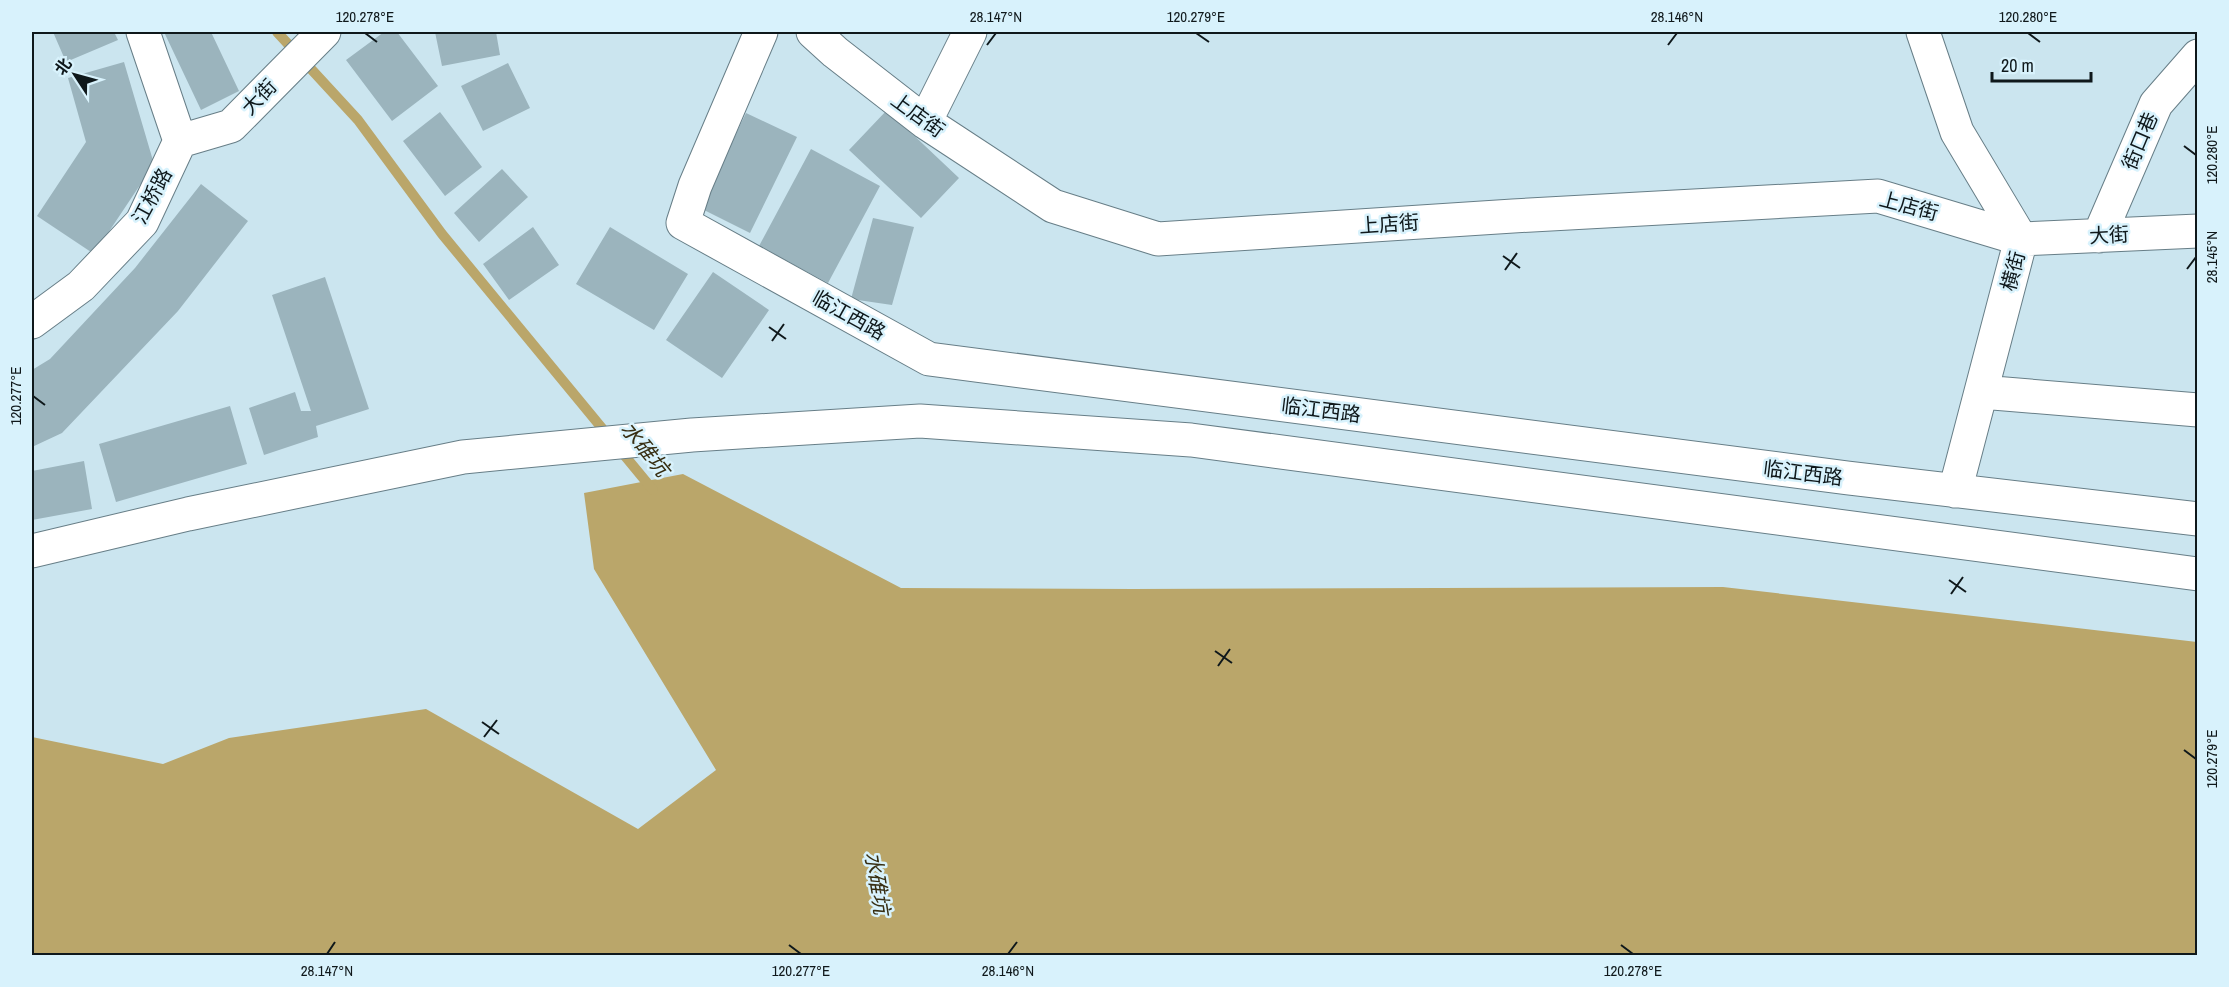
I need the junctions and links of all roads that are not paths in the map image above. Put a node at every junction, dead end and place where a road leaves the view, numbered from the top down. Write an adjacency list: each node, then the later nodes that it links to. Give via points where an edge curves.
1 (142, 32): 9 (street)
2 (761, 32): 16 (street, 临江西路, via 683,223 928,359)
3 (813, 32): 8 (street, 上店街)
4 (970, 32): 8 (street)
5 (1923, 32): 12 (street, 横街, via 1957,132)
6 (323, 33): 9 (street, 大街, via 231,126)
7 (2198, 56): 11 (street, 街口巷, via 2156,104)
8 (925, 122): 12 (street, 上店街, via 1053,206 1158,239 1878,195)
9 (180, 141): 13 (street, 江桥路, via 142,222 81,286)
10 (2198, 231): 11 (street, 大街)
11 (2099, 236): 12 (street, 大街)
12 (2021, 239): 14 (street, 横街)
13 (32, 322)
14 (1981, 392): 15 (street); 16 (street, 横街)
15 (2198, 410)
16 (1955, 491): 17 (street, 临江西路)
17 (2198, 519)
18 (32, 551): 19 (street, via 463,457 692,435 920,421 1191,440)
19 (2198, 574)

